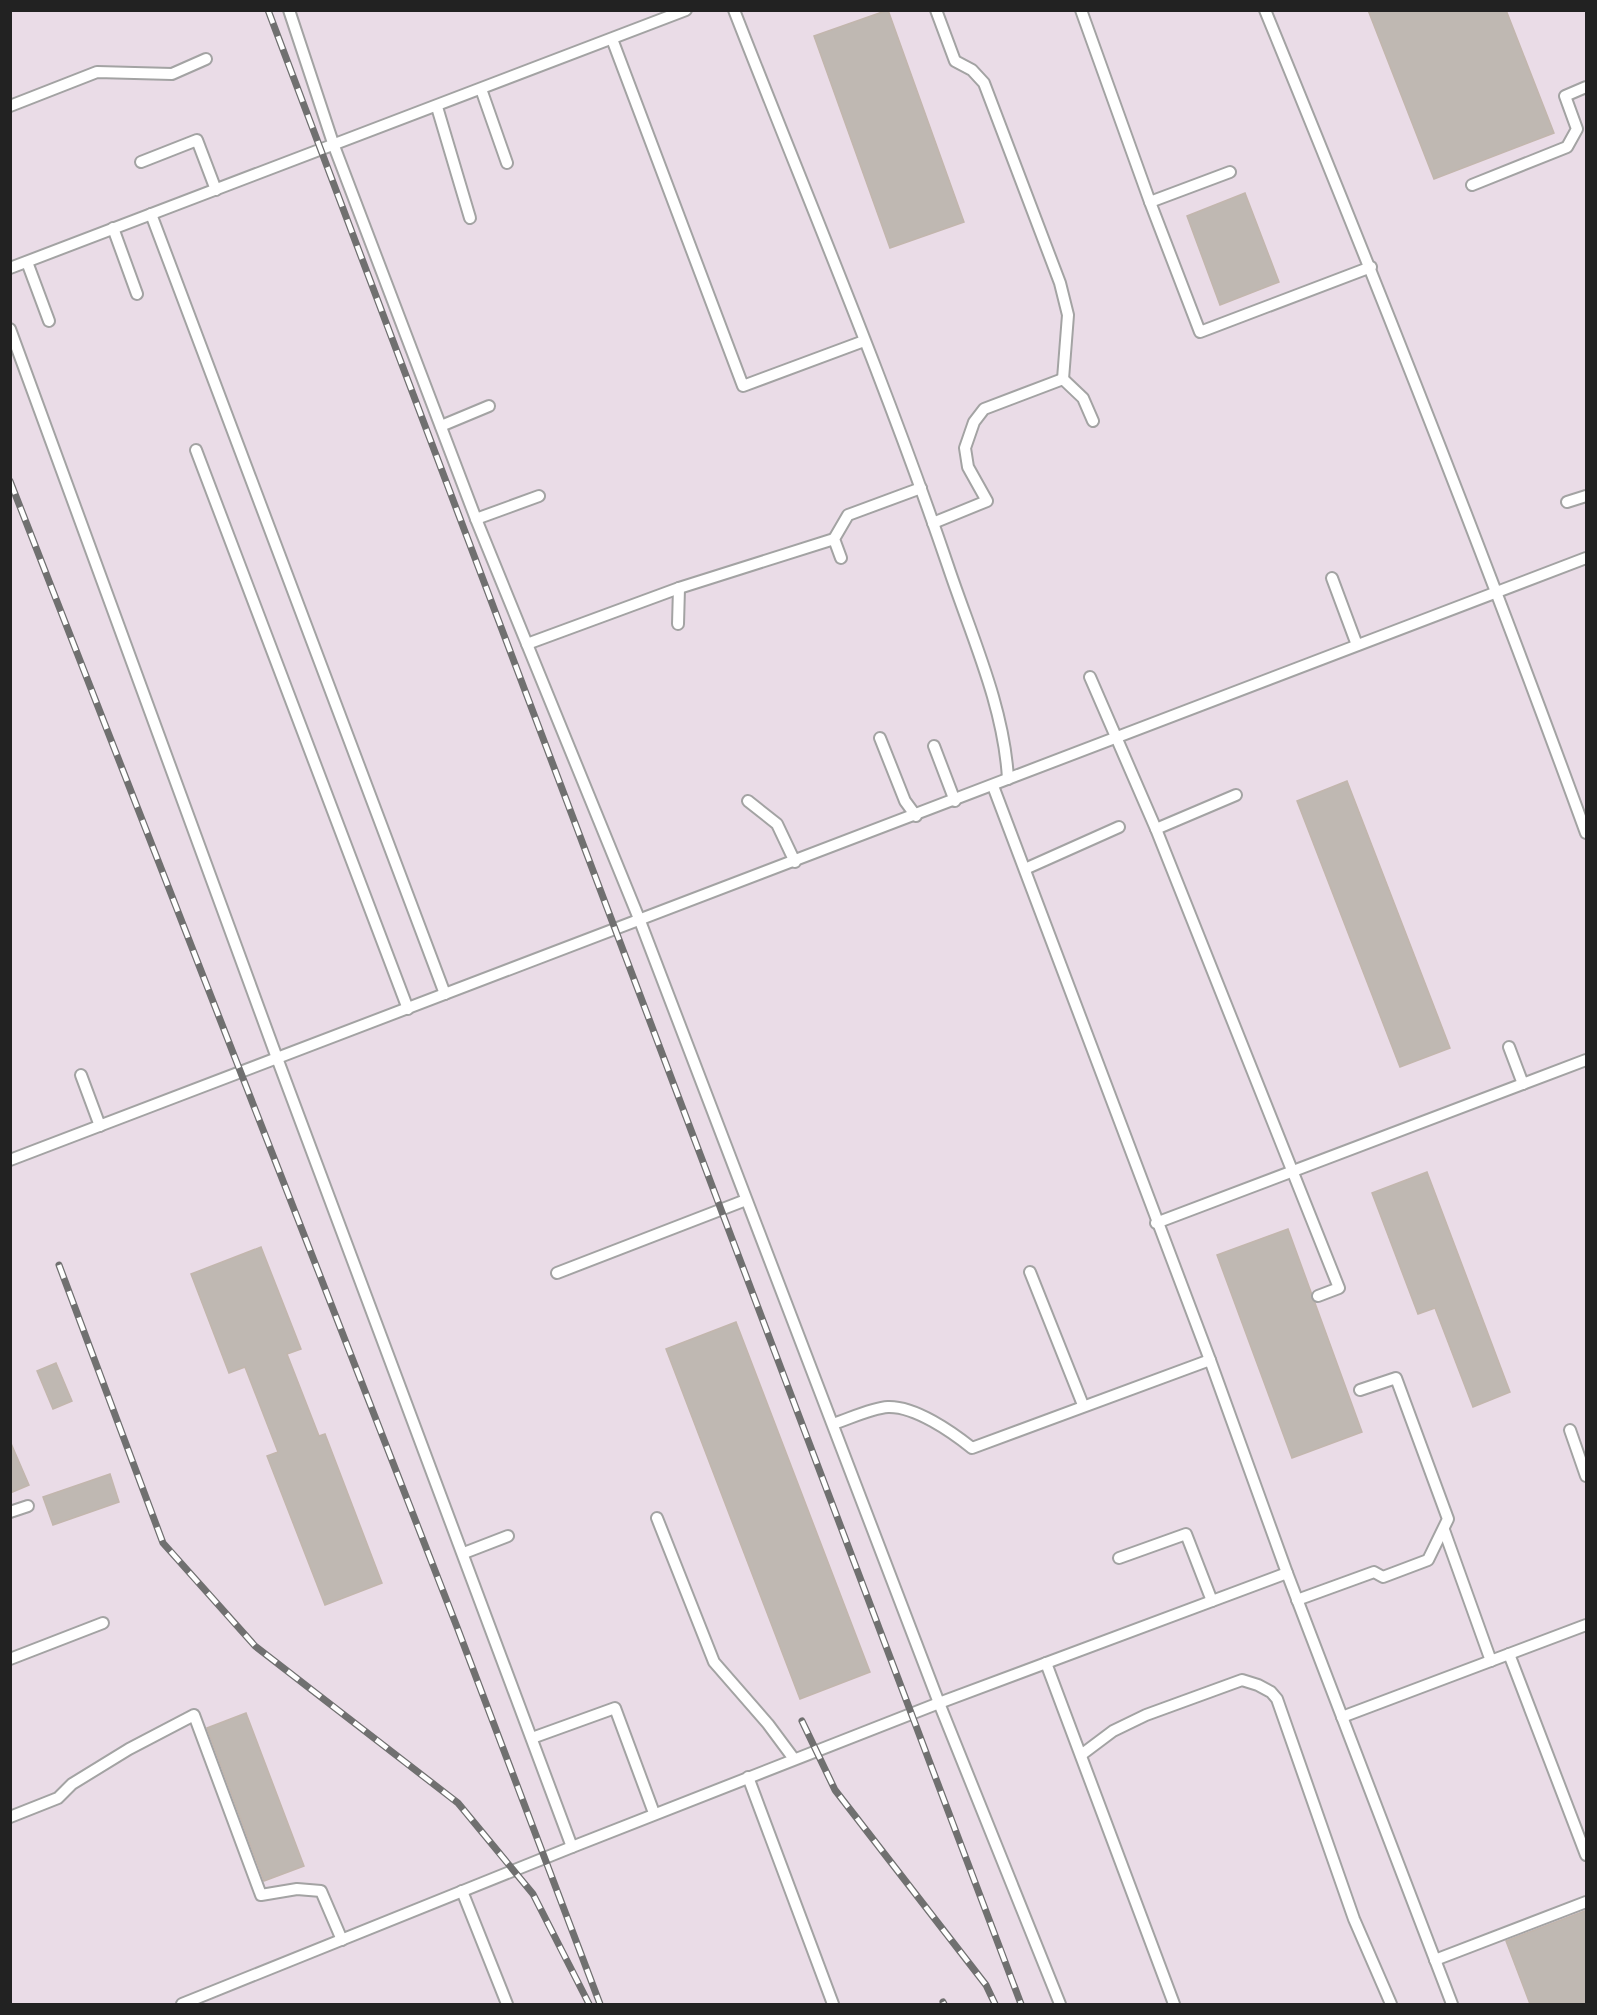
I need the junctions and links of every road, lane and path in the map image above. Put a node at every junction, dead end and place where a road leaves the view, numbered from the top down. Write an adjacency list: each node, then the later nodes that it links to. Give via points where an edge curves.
1 (288, 10): 13 (lane)
2 (686, 10): 7 (lane)
3 (734, 10): 29 (lane)
4 (936, 10): 30 (lane, via 955,60 984,83 1060,283 1068,315)
5 (1081, 10): 19 (lane)
6 (1265, 10): 24 (lane)
7 (612, 39): 10 (lane); 29 (lane, via 743,386)
8 (206, 60): 11 (lane, via 172,74 97,72)
9 (1587, 87): 17 (lane, via 1565,96 1577,129 1567,147)
10 (481, 89): 12 (lane); 15 (lane)
11 (10, 106)
12 (437, 107): 13 (lane); 21 (lane)
13 (334, 146): 18 (lane); 33 (lane)
14 (141, 162): 18 (lane, via 197,140)
15 (507, 163)
16 (1230, 172): 19 (lane)
17 (1472, 185)
18 (216, 190): 20 (lane)
19 (1150, 202): 24 (lane, via 1200,332)
20 (151, 214): 22 (lane); 66 (lane)
21 (470, 218)
22 (113, 228): 23 (lane); 26 (lane)
23 (27, 262): 25 (lane); 27 (lane)
24 (1371, 267): 46 (lane)
25 (10, 268)
26 (137, 294)
27 (49, 321)
28 (10, 329): 69 (lane)
29 (864, 341): 35 (lane)
30 (1063, 380): 32 (lane, via 1083,398); 40 (lane, via 984,409 974,422 965,448 968,467 987,501)
31 (489, 406): 33 (lane)
32 (1094, 421)
33 (441, 426): 39 (lane)
34 (195, 450): 67 (lane)
35 (921, 488): 40 (lane); 41 (lane, via 848,515)
36 (539, 496): 39 (lane)
37 (1587, 496): 38 (lane)
38 (1567, 502)
39 (476, 519): 48 (lane)
40 (933, 523): 54 (lane, via 996,710)
41 (834, 539): 42 (lane); 45 (lane)
42 (841, 558)
43 (1587, 558): 46 (lane)
44 (1332, 578): 49 (lane)
45 (679, 588): 47 (lane); 48 (lane)
46 (1497, 590): 49 (lane); 62 (lane)
47 (678, 624)
48 (527, 644): 65 (lane)
49 (1357, 645): 51 (lane)
50 (1090, 677): 51 (lane)
51 (1116, 737): 54 (lane); 61 (lane)
52 (880, 738): 59 (lane, via 905,801)
53 (934, 746): 58 (lane)
54 (1008, 779): 55 (lane)
55 (993, 786): 58 (lane); 64 (lane)
56 (1236, 795): 61 (lane)
57 (748, 801): 63 (lane, via 777,824)
58 (955, 801): 59 (lane)
59 (916, 816): 63 (lane)
60 (1119, 827): 64 (lane)
61 (1156, 829): 75 (lane)
62 (1587, 833)
63 (795, 862): 65 (lane)
64 (1025, 869): 77 (lane)
65 (640, 921): 66 (lane); 76 (lane)
66 (445, 994): 67 (lane)
67 (408, 1009): 69 (lane)
68 (1509, 1047): 72 (lane)
69 (277, 1058): 73 (lane); 92 (lane)
70 (1587, 1060): 72 (lane)
71 (81, 1075): 73 (lane)
72 (1523, 1084): 75 (lane)
73 (100, 1126): 74 (lane)
74 (10, 1160)
75 (1293, 1170): 77 (lane); 80 (lane, via 1339,1288)
76 (746, 1200): 79 (lane); 84 (lane)
77 (1156, 1223): 81 (lane)
78 (1030, 1272): 83 (lane)
79 (556, 1274)
80 (1318, 1296)
81 (1210, 1360): 83 (lane); 94 (lane)
82 (1360, 1390): 90 (lane, via 1396,1378 1448,1519)
83 (1083, 1405): 84 (lane, via 972,1448 928,1419 887,1407)
84 (833, 1424): 103 (lane)
85 (1570, 1430): 86 (lane)
86 (1587, 1476)
87 (28, 1506): 88 (lane)
88 (10, 1512)
89 (657, 1518): 107 (lane, via 714,1662)
90 (1443, 1530): 95 (lane, via 1428,1560 1383,1577 1374,1572); 101 (lane)
91 (507, 1536): 92 (lane)
92 (464, 1553): 105 (lane)
93 (1119, 1558): 96 (lane, via 1186,1534)
94 (1287, 1574): 95 (lane); 96 (lane)
95 (1297, 1600): 104 (lane)
96 (1212, 1601): 102 (lane)
97 (103, 1623): 100 (lane)
98 (1587, 1624): 99 (lane)
99 (1509, 1654): 101 (lane); 112 (lane)
100 (10, 1659)
101 (1491, 1661): 104 (lane)
102 (1046, 1663): 103 (lane); 106 (lane)
103 (939, 1703): 107 (lane); 120 (lane)
104 (1342, 1717): 116 (lane)
105 (532, 1738): 109 (lane, via 615,1708); 111 (lane)
106 (1081, 1755): 121 (lane); 122 (lane, via 1113,1731 1171,1704 1242,1680 1271,1692 1277,1699 1354,1919)
107 (794, 1759): 108 (lane)
108 (748, 1777): 109 (lane); 119 (lane)
109 (654, 1813): 111 (lane)
110 (10, 1817): 115 (lane, via 58,1798 72,1784 129,1749 194,1715 261,1895 297,1889 321,1891)
111 (572, 1847): 113 (lane)
112 (1587, 1855)
113 (462, 1891): 115 (lane); 118 (lane)
114 (1587, 1902): 116 (lane)
115 (342, 1940): 117 (lane)
116 (1435, 1960): 123 (lane)
117 (182, 2004)
118 (507, 2004)
119 (833, 2004)
120 (1060, 2004)
121 (1174, 2004)
122 (1391, 2004)
123 (1452, 2004)

